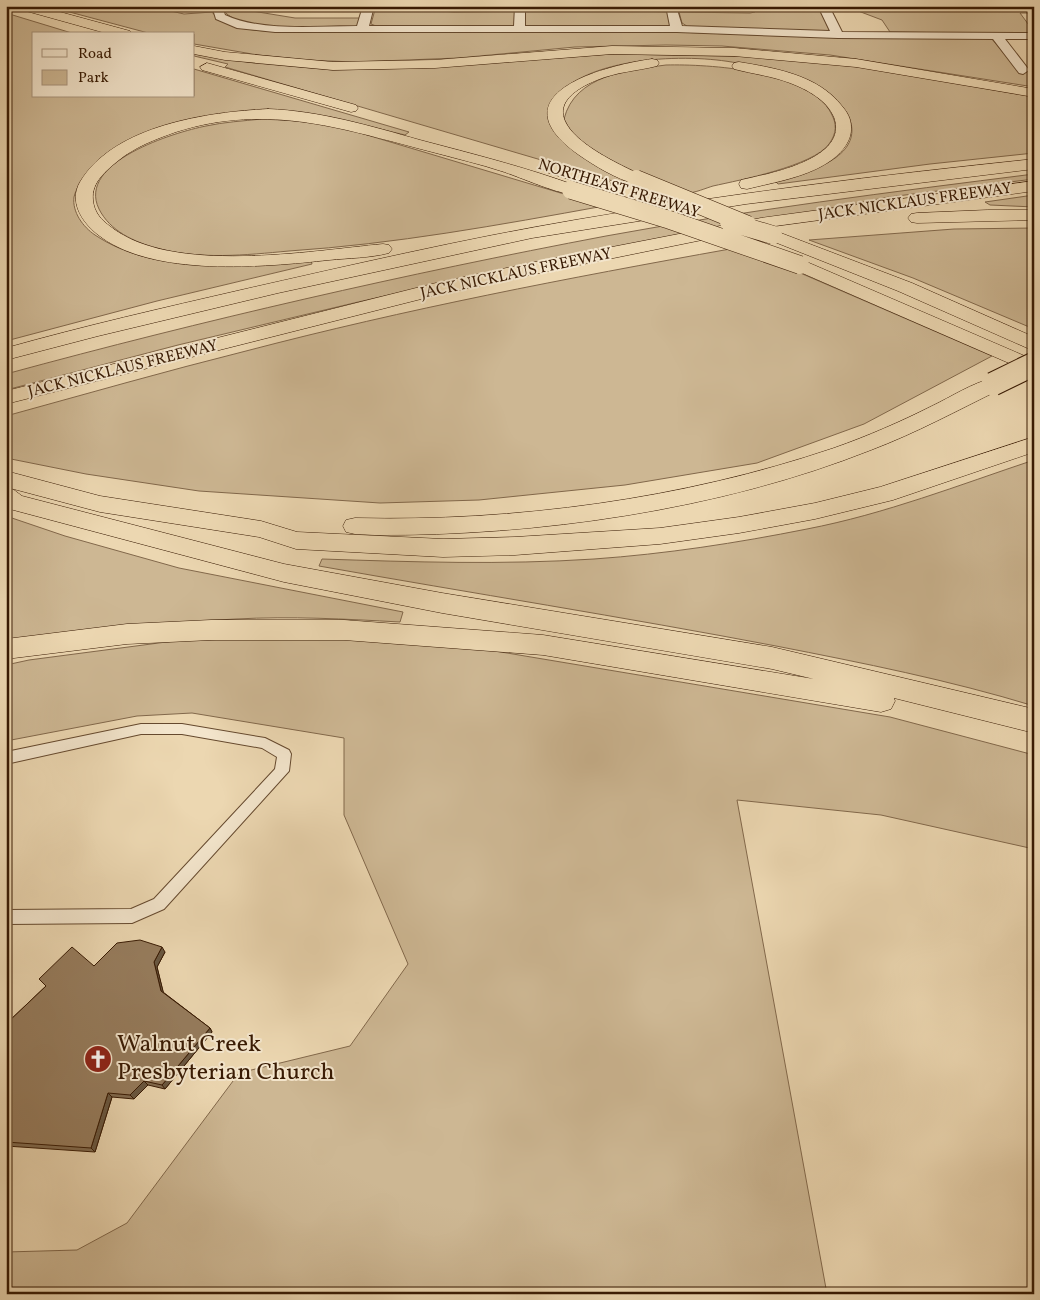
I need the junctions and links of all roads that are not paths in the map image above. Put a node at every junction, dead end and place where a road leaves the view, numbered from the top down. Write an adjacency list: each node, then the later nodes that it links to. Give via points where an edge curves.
1 (13, 6): 11 (highway)
2 (23, 6): 12 (highway)
3 (520, 6): 7 (lane); 9 (street)
4 (671, 6): 10 (street)
5 (823, 6): 13 (street)
6 (217, 7): 8 (street, via 220,17 237,25 275,29)
7 (368, 7): 8 (street)
8 (362, 28): 9 (street)
9 (519, 29): 10 (street)
10 (677, 29): 13 (street)
11 (89, 32)
12 (118, 32)
13 (838, 35): 14 (street)
14 (996, 36): 15 (street); 18 (street)
15 (1034, 36)
16 (195, 50): 19 (highway, via 333,66 435,64 612,50 741,52 856,63)
17 (195, 63): 20 (highway)
18 (1023, 70)
19 (1034, 93)
20 (369, 114)
21 (425, 130): 27 (highway, NORTHEAST FREEWAY, bridge)
22 (1034, 164): 25 (highway, JACK NICKLAUS FREEWAY, via 908,177)
23 (1034, 186): 28 (highway, JACK NICKLAUS FREEWAY, via 761,223)
24 (1034, 215): 28 (highway, via 988,214 891,220)
25 (630, 216): 26 (highway, JACK NICKLAUS FREEWAY); 27 (highway, bridge, via 792,172 836,149 844,128 843,119 833,103 812,88 769,72 718,62 675,61 604,72 570,90 558,102 555,116 563,132 600,162 636,179)
26 (573, 226): 30 (highway, JACK NICKLAUS FREEWAY, via 324,277); 31 (highway, bridge, via 320,255 245,260 196,259 152,252 118,240 89,216 84,196 87,184 108,160 150,137 204,121 267,114 329,119 506,167 800,265)
27 (773, 235): 29 (highway, NORTHEAST FREEWAY, via 1006,330)
28 (655, 246): 32 (highway, JACK NICKLAUS FREEWAY, via 436,289)
29 (1034, 345)
30 (6, 354)
31 (1034, 366): 36 (highway, bridge, via 908,427 843,453 765,478 674,498 585,514 476,523 314,524)
32 (6, 398)
33 (1034, 444): 36 (highway, via 885,494 816,511 660,536 443,548 296,540)
34 (6, 479): 36 (highway, via 100,504)
35 (6, 496): 38 (highway, via 14,502 95,525 284,573 772,658)
36 (261, 529)
37 (6, 650): 38 (highway, via 127,634 344,630 543,645 881,701)
38 (1032, 720)
39 (6, 758): 40 (lane, via 141,729 182,729 265,743 284,754 282,771 159,904 132,916)
40 (6, 917)

